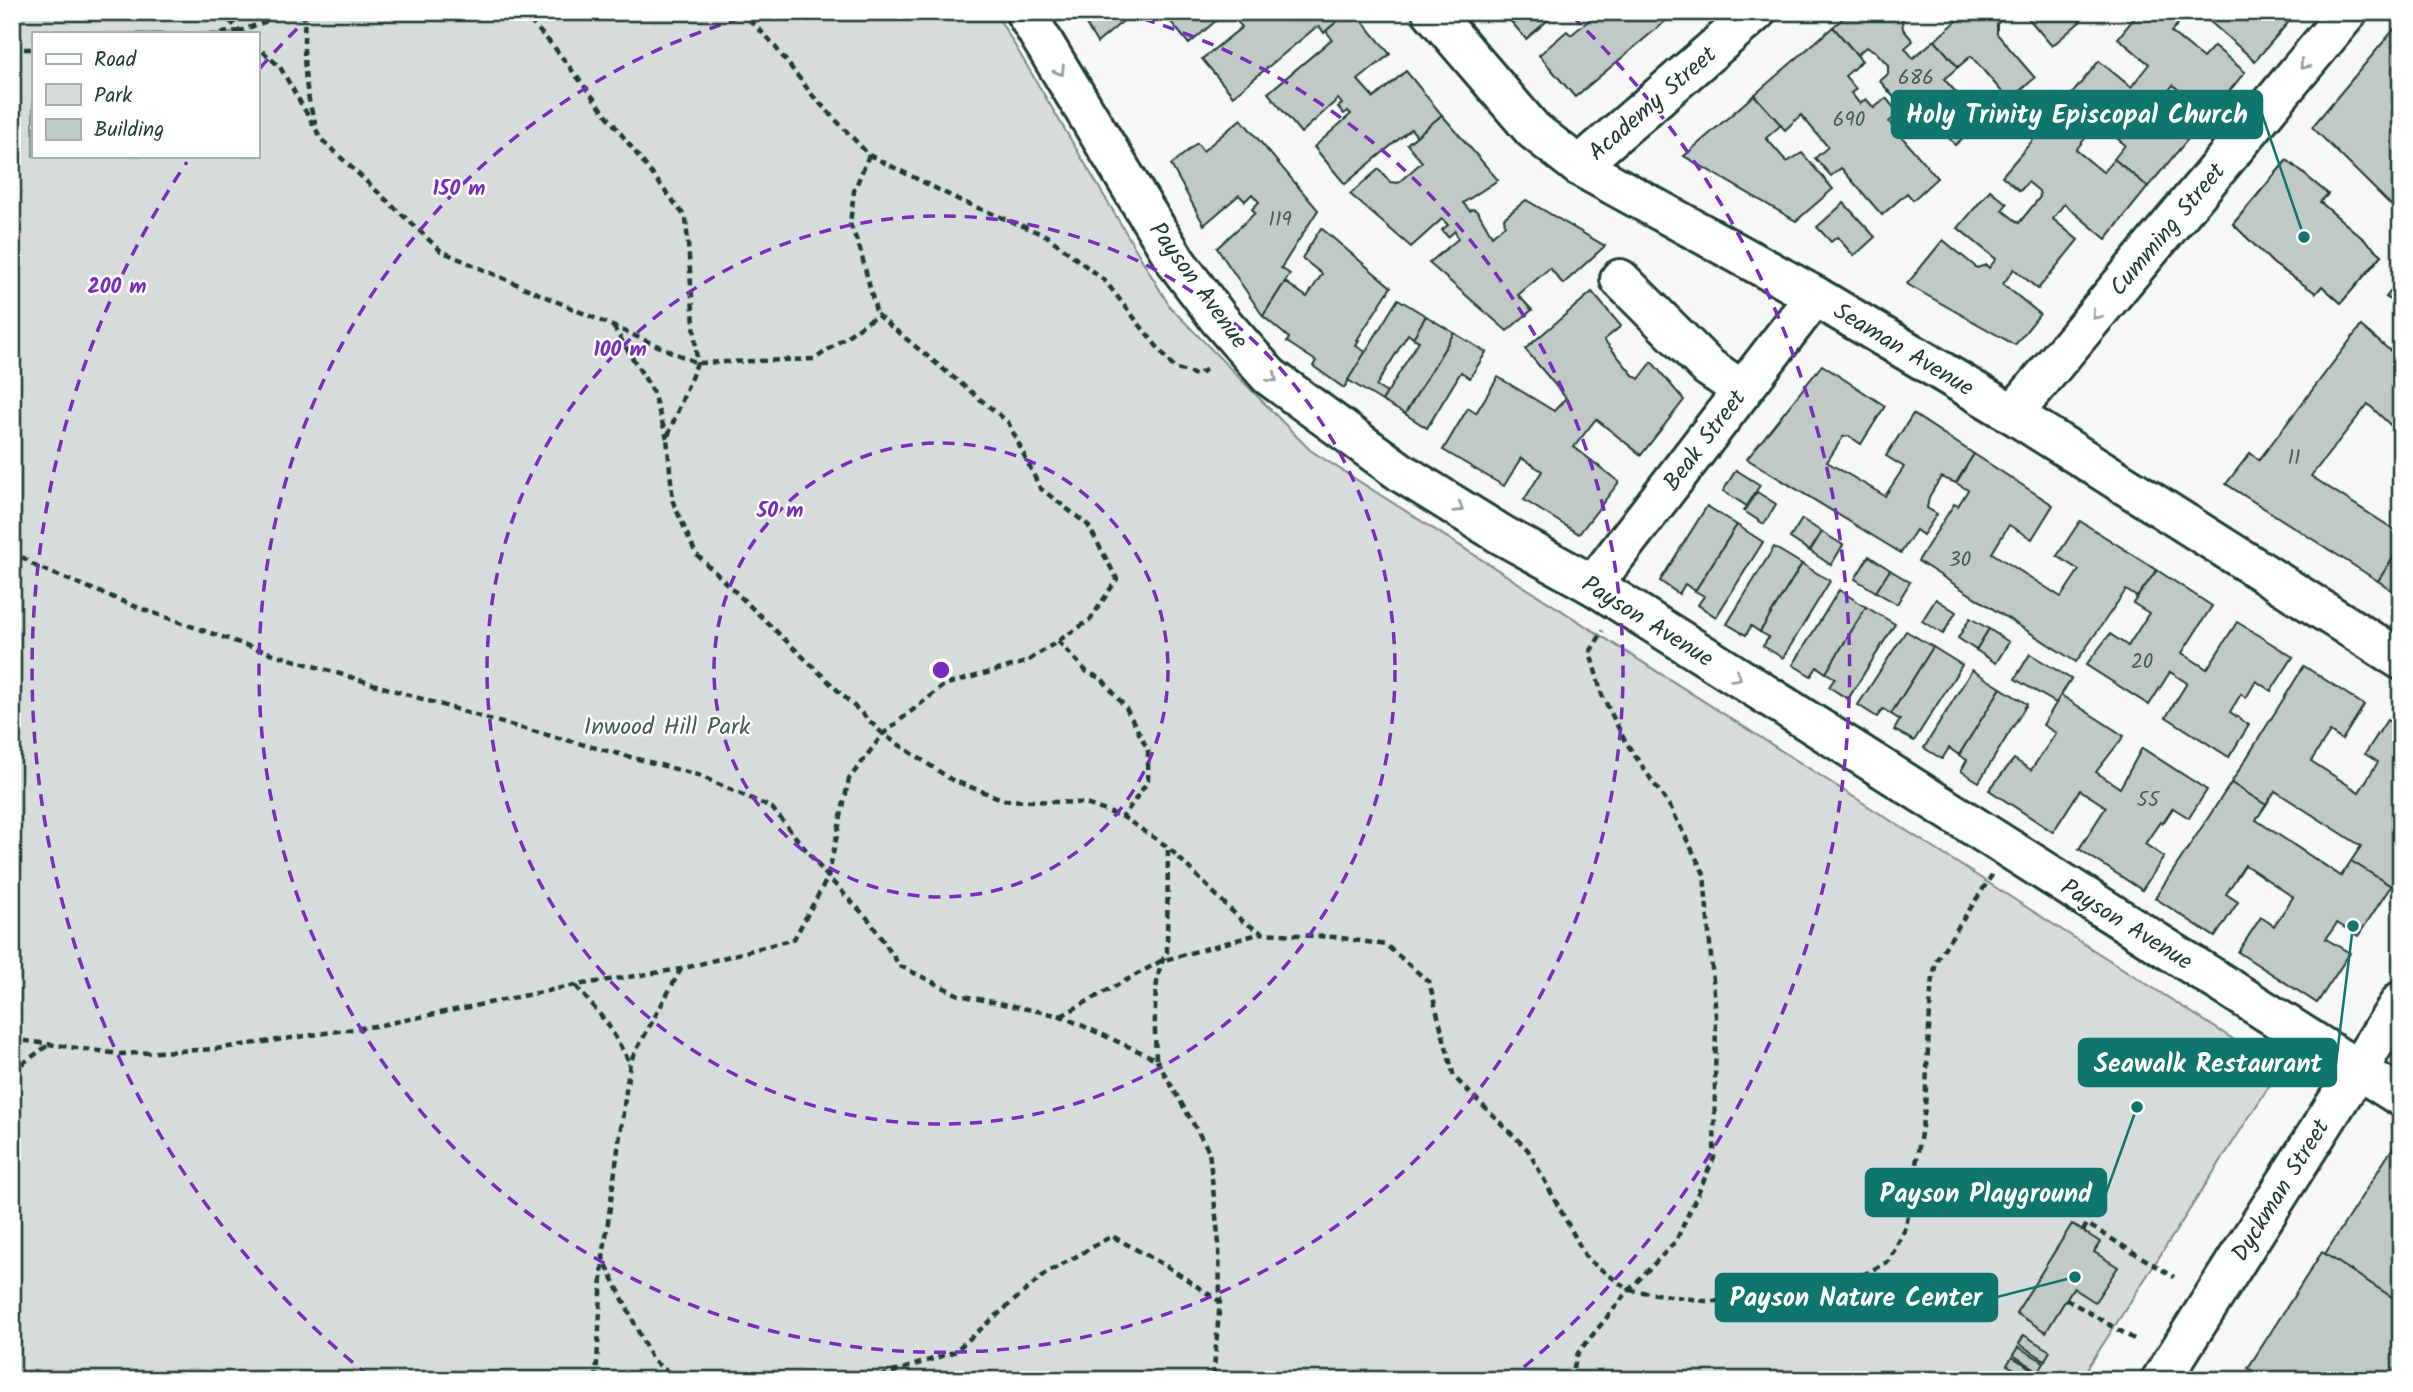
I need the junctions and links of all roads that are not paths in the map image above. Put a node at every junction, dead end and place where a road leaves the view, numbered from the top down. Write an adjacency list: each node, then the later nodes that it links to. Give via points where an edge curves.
1 (1025, 12): 10 (street, Payson Avenue, one-way to 10, via 1177,263 1269,376 1402,474)
2 (1432, 12): 5 (street, Seaman Avenue, via 1533,130)
3 (1756, 12): 5 (street, Academy Street)
4 (2348, 12): 9 (street, Cumming Street, one-way to 9)
5 (1578, 166): 7 (street, Seaman Avenue)
6 (1620, 279): 8 (street, via 1708,367)
7 (1815, 296): 8 (street, Beak Street); 9 (street, Seaman Avenue)
8 (1742, 390): 10 (street, Beak Street)
9 (2013, 414): 11 (street, Seaman Avenue)
10 (1593, 585): 13 (street, Payson Avenue, one-way to 13)
11 (2401, 660)
12 (2401, 1001): 13 (street, Dyckman Street)
13 (2357, 1069): 14 (street, Payson Avenue); 15 (street, Dyckman Street)
14 (2401, 1097)
15 (2173, 1376)

